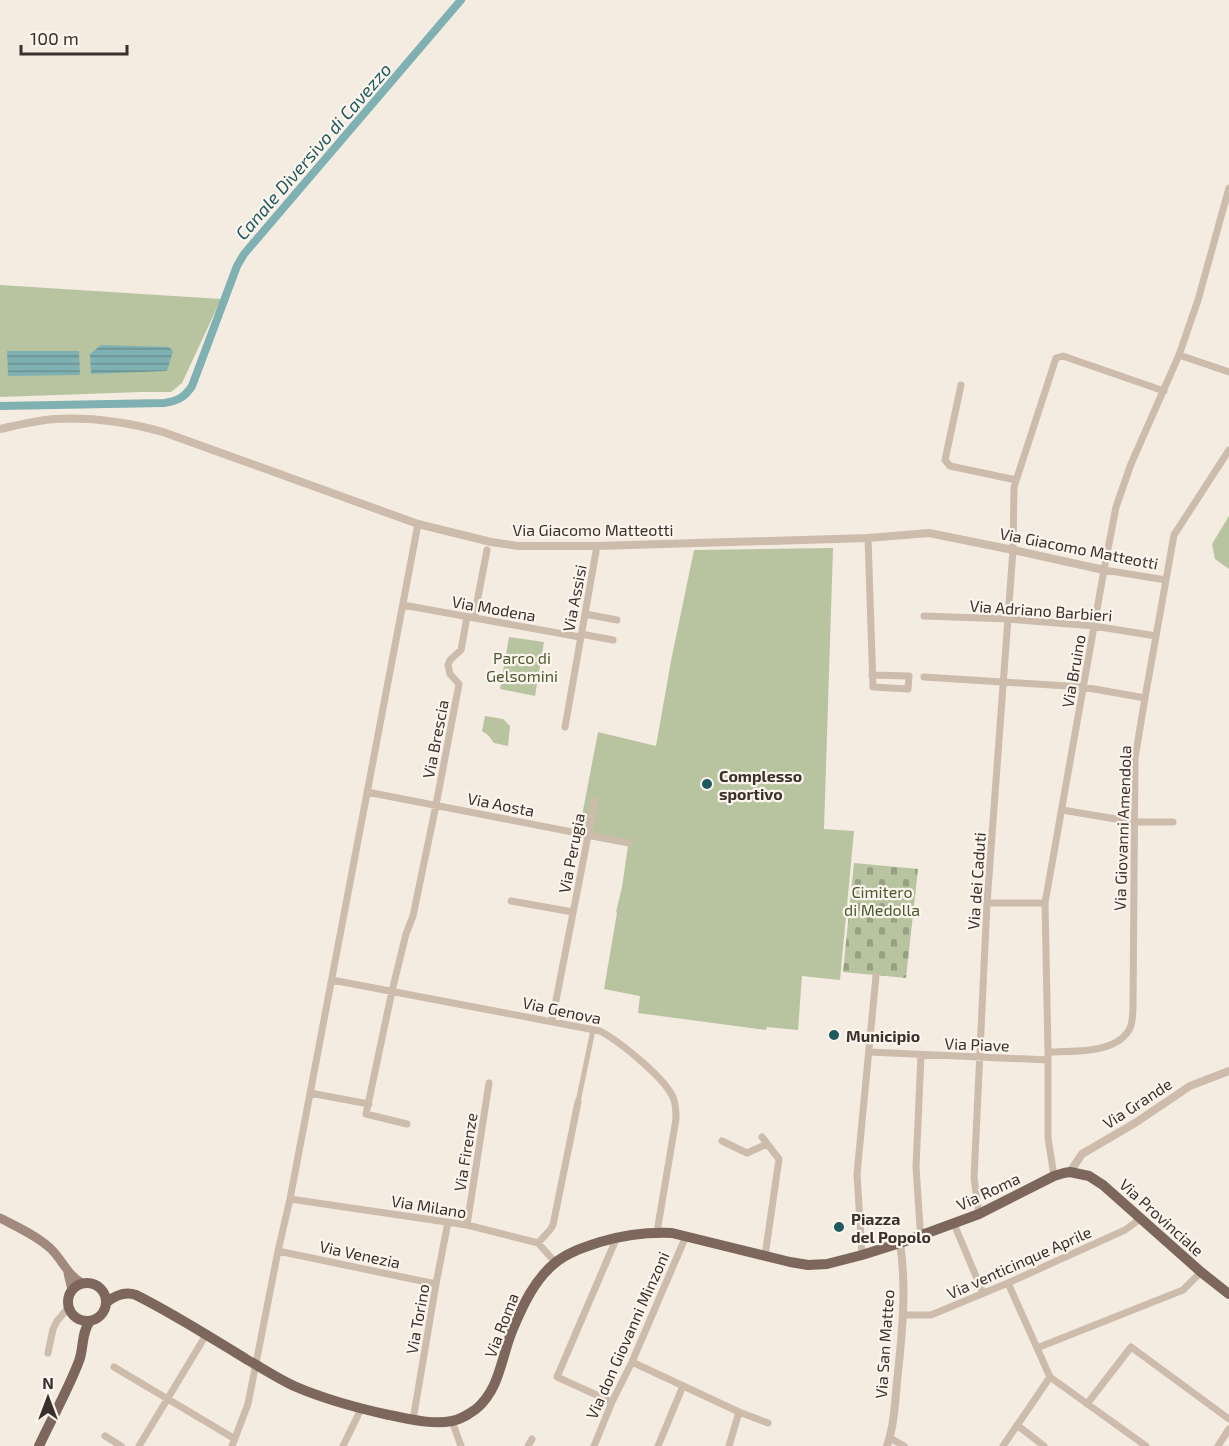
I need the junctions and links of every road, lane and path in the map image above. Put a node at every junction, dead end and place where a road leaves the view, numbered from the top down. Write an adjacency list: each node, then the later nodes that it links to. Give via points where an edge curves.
1 (1229, 188): 2 (street, Via Bruino)
2 (1179, 355): 3 (street); 5 (street, Via Bruino)
3 (1229, 372)
4 (961, 385): 8 (street, via 945,460 950,466)
5 (1164, 391): 8 (street, Via dei Caduti, via 1063,356 1056,358); 14 (street, Via Bruino, via 1116,507)
6 (0, 429): 9 (street, Via Giacomo Matteotti, via 78,418 140,425)
7 (1229, 450): 15 (street, Via Giovanni Amendola, via 1174,535)
8 (1016, 480): 13 (street, Via dei Caduti)
9 (418, 524): 11 (street, Via Giacomo Matteotti, via 518,546); 16 (street)
10 (868, 537): 11 (street, Via Giacomo Matteotti); 13 (street, Via Giacomo Matteotti, via 929,533); 26 (street)
11 (597, 546): 17 (street, Via Assisi)
12 (487, 550): 19 (street)
13 (1013, 550): 14 (street, Via Giacomo Matteotti); 20 (street, Via dei Caduti)
14 (1104, 570): 15 (street, Via Giacomo Matteotti); 22 (street, Via Bruino)
15 (1166, 580): 24 (street, Via Giovanni Amendola)
16 (403, 605): 19 (street, Via Modena); 32 (street)
17 (585, 614): 21 (street); 23 (street, Via Assisi)
18 (924, 616): 20 (street, Via Adriano Barbieri)
19 (471, 617): 23 (street, Via Modena); 34 (street, Via Brescia, via 461,650 448,665 450,675 459,684)
20 (1008, 619): 22 (street, Via Adriano Barbieri); 28 (street, Via dei Caduti)
21 (617, 620)
22 (1094, 626): 24 (street, Via Adriano Barbieri); 29 (street, Via Bruino)
23 (580, 635): 25 (street, Via Modena); 31 (street, Via Assisi)
24 (1156, 636): 30 (street, Via Giovanni Amendola)
25 (614, 640)
26 (872, 675): 26 (street, via 873,687 908,689 909,676)
27 (924, 677): 28 (street)
28 (1003, 682): 29 (street); 41 (street, Via dei Caduti)
29 (1083, 687): 30 (street); 35 (street, Via Bruino)
30 (1145, 698): 36 (street, Via Giovanni Amendola, via 1135,758)
31 (565, 727)
32 (367, 792): 34 (street, Via Aosta); 45 (street)
33 (595, 800): 38 (street, Via Perugia)
34 (436, 805): 38 (street, Via Aosta); 46 (street, via 413,916)
35 (1062, 810): 36 (street); 42 (street, Via Bruino)
36 (1134, 822): 37 (street); 50 (street, Via Giovanni Amendola, via 1130,1029 1122,1038 1098,1049)
37 (1173, 822)
38 (588, 835): 39 (street, Via Aosta); 43 (street, Via Perugia)
39 (629, 843)
40 (511, 901): 43 (street, Via Perugia)
41 (987, 903): 42 (street); 52 (street, Via dei Caduti)
42 (1045, 903): 50 (street, Via Bruino)
43 (573, 912): 47 (street, Via Perugia)
44 (876, 976): 49 (street)
45 (332, 980): 46 (street, Via Genova); 56 (street)
46 (392, 991): 47 (street, Via Genova); 58 (street)
47 (552, 1021): 48 (street, Via Genova)
48 (593, 1030): 57 (street); 72 (street, Via Genova, via 607,1035 656,1074 675,1101 676,1119)
49 (869, 1052): 51 (street, Via Piave); 79 (street, via 857,1174)
50 (1048, 1052): 53 (street, Via Bruino)
51 (921, 1055): 52 (street, Via Piave); 74 (street, via 916,1167)
52 (981, 1058): 53 (street, Via Piave); 66 (street, Via dei Caduti, via 974,1178)
53 (1048, 1060): 64 (street, Via Bruino, via 1048,1138)
54 (1229, 1071): 63 (street, Via Grande, via 1190,1086 1082,1154)
55 (489, 1083): 71 (street, Via Firenze)
56 (310, 1093): 58 (street); 65 (street)
57 (578, 1101): 77 (street, via 553,1225)
58 (369, 1104): 59 (street, via 366,1114)
59 (407, 1124)
60 (762, 1137): 62 (street)
61 (722, 1141): 62 (street, via 747,1153)
62 (767, 1144): 80 (street, via 778,1160)
63 (1070, 1172): 64 (main road, Via Roma); 68 (main road, Via Provinciale, via 1089,1176 1103,1185)
64 (1054, 1176): 66 (main road, Via Roma)
65 (290, 1199): 69 (street, Via Milano); 78 (street)
66 (979, 1214): 70 (main road, Via Roma)
67 (0, 1218): 82 (main road, via 42,1242)
68 (1140, 1219): 83 (main road, Via Provinciale); 85 (street, Via venticinque Aprile, via 1125,1230)
69 (448, 1222): 71 (street, Via Milano); 86 (street, Via Torino)
70 (954, 1224): 74 (main road, Via Roma); 89 (street)
71 (468, 1225): 77 (street, Via Milano)
72 (657, 1232): 73 (main road, Via Roma); 75 (main road, Via Roma)
73 (686, 1236): 80 (main road, Via Roma); 101 (street, Via don Giovanni Minzoni)
74 (922, 1236): 76 (main road, Via Roma)
75 (617, 1238): 81 (main road, Via Roma, via 588,1246); 107 (street, via 557,1377)
76 (900, 1243): 79 (main road, Via Roma); 94 (street, Via San Matteo)
77 (538, 1244): 81 (street)
78 (278, 1251): 86 (street, Via Venezia); 102 (street)
79 (862, 1255): 80 (main road, Via Roma, via 808,1265)
80 (765, 1256)
81 (555, 1262): 113 (main road, Via Roma, via 541,1276 520,1312 492,1391 471,1413)
82 (68, 1271): 84 (main road); 87 (main road)
83 (1201, 1272): 90 (main road, Via Provinciale); 99 (street, via 1183,1290)
84 (82, 1283): 87 (main road); 88 (main road)
85 (1008, 1283): 89 (street, Via venticinque Aprile); 99 (street)
86 (436, 1284): 112 (street, Via Torino)
87 (72, 1290): 93 (main road)
88 (102, 1290): 91 (main road, Via Roma); 92 (main road)
89 (983, 1293): 94 (street, Via venticinque Aprile, via 931,1315)
90 (1229, 1294)
91 (119, 1295): 92 (main road); 98 (main road, Via Roma, via 138,1296)
92 (106, 1302): 96 (main road, via 102,1315)
93 (68, 1308): 95 (main road); 100 (street, via 53,1329)
94 (904, 1315): 118 (street, Via San Matteo)
95 (77, 1318): 96 (main road); 97 (main road)
96 (90, 1321): 97 (main road)
97 (84, 1334): 120 (main road, via 76,1369)
98 (206, 1335): 102 (main road, Via Roma); 106 (street)
99 (1036, 1348): 104 (street)
100 (48, 1353)
101 (632, 1362): 105 (street); 107 (street, Via don Giovanni Minzoni)
102 (256, 1365): 109 (main road, Via Roma, via 295,1386); 119 (street, via 248,1404)
103 (114, 1367): 106 (street)
104 (1050, 1377): 108 (street); 115 (street)
105 (683, 1386): 110 (street); 126 (street)
106 (167, 1399): 119 (street); 122 (street)
107 (612, 1402): 125 (street, Via don Giovanni Minzoni)
108 (1087, 1404): 111 (street, via 1131,1347); 131 (street)
109 (361, 1409): 112 (main road, Via Roma); 123 (street)
110 (739, 1412): 114 (street); 127 (street)
111 (1229, 1419)
112 (413, 1420): 113 (main road, Via Roma)
113 (452, 1421): 124 (street)
114 (768, 1423)
115 (1017, 1425): 129 (street); 130 (street)
116 (1229, 1429): 132 (street)
117 (105, 1436): 121 (street)
118 (889, 1442): 128 (street)
119 (233, 1443)
120 (39, 1446)
121 (121, 1446)
122 (139, 1446)
123 (343, 1446)
124 (461, 1446)
125 (594, 1446)
126 (658, 1446)
127 (729, 1446)
128 (904, 1446)
129 (1002, 1446)
130 (1044, 1446)
131 (1146, 1446)
132 (1218, 1446)

